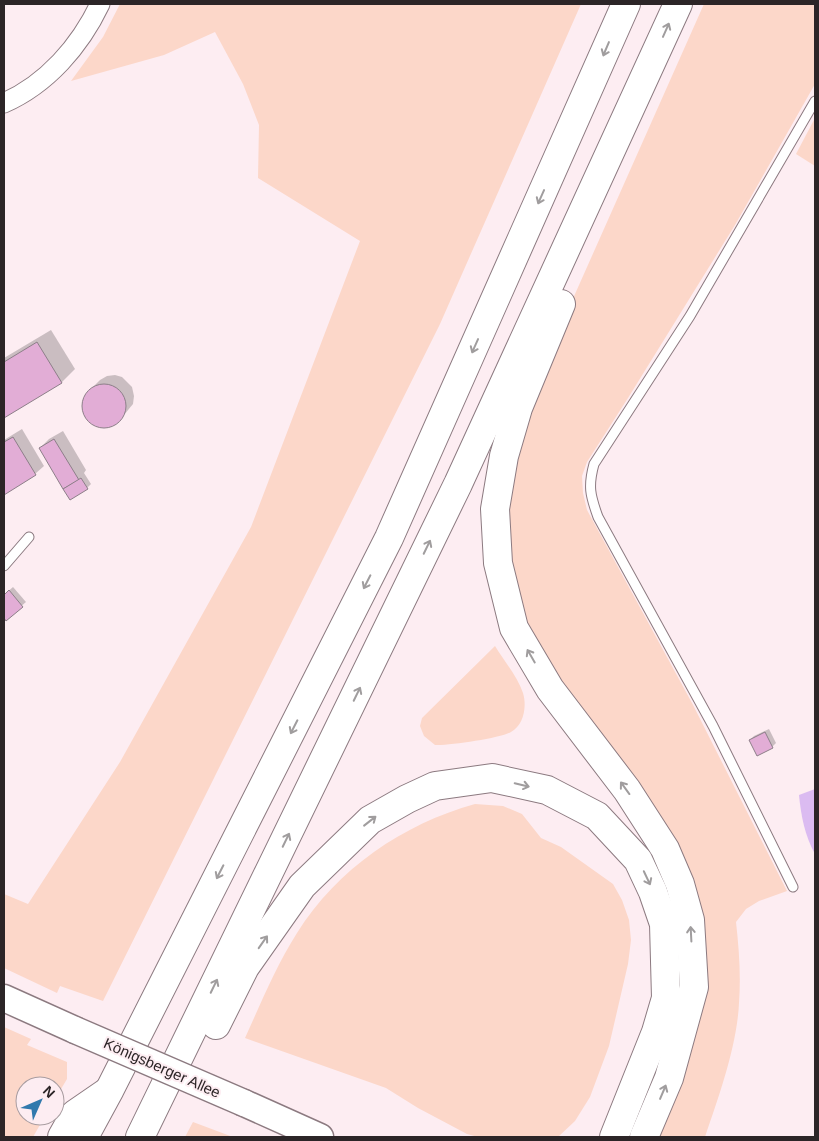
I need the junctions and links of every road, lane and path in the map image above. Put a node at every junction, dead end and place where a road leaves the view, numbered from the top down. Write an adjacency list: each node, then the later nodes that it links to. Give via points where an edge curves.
1 (100, 4): 6 (street, via 80,41 57,66 22,95)
2 (626, 4): 11 (highway, one-way to 11, via 389,538)
3 (678, 4): 4 (highway, one-way to 3)
4 (640, 89): 14 (highway, one-way to 4, via 458,484); 18 (highway, one-way to 4, via 670,1078 694,987 690,920 680,884 665,849 628,790 550,689 514,628 498,564 495,509 504,456 518,408 596,220)
5 (815, 100): 9 (lane, via 690,316 594,464 589,481 598,517 713,726)
6 (4, 103)
7 (29, 538): 8 (lane)
8 (4, 566)
9 (793, 887)
10 (4, 998): 16 (main road, Königsberger Allee, bridge)
11 (110, 1089): 12 (highway, via 75,1114); 13 (highway)
12 (62, 1137)
13 (84, 1137)
14 (140, 1137)
15 (152, 1137): 17 (highway, one-way to 17, via 246,967 302,886 370,820 392,807 436,786 492,778 548,790 597,816 638,860 664,924 666,998 656,1032)
16 (320, 1137)
17 (614, 1137)
18 (644, 1137)

